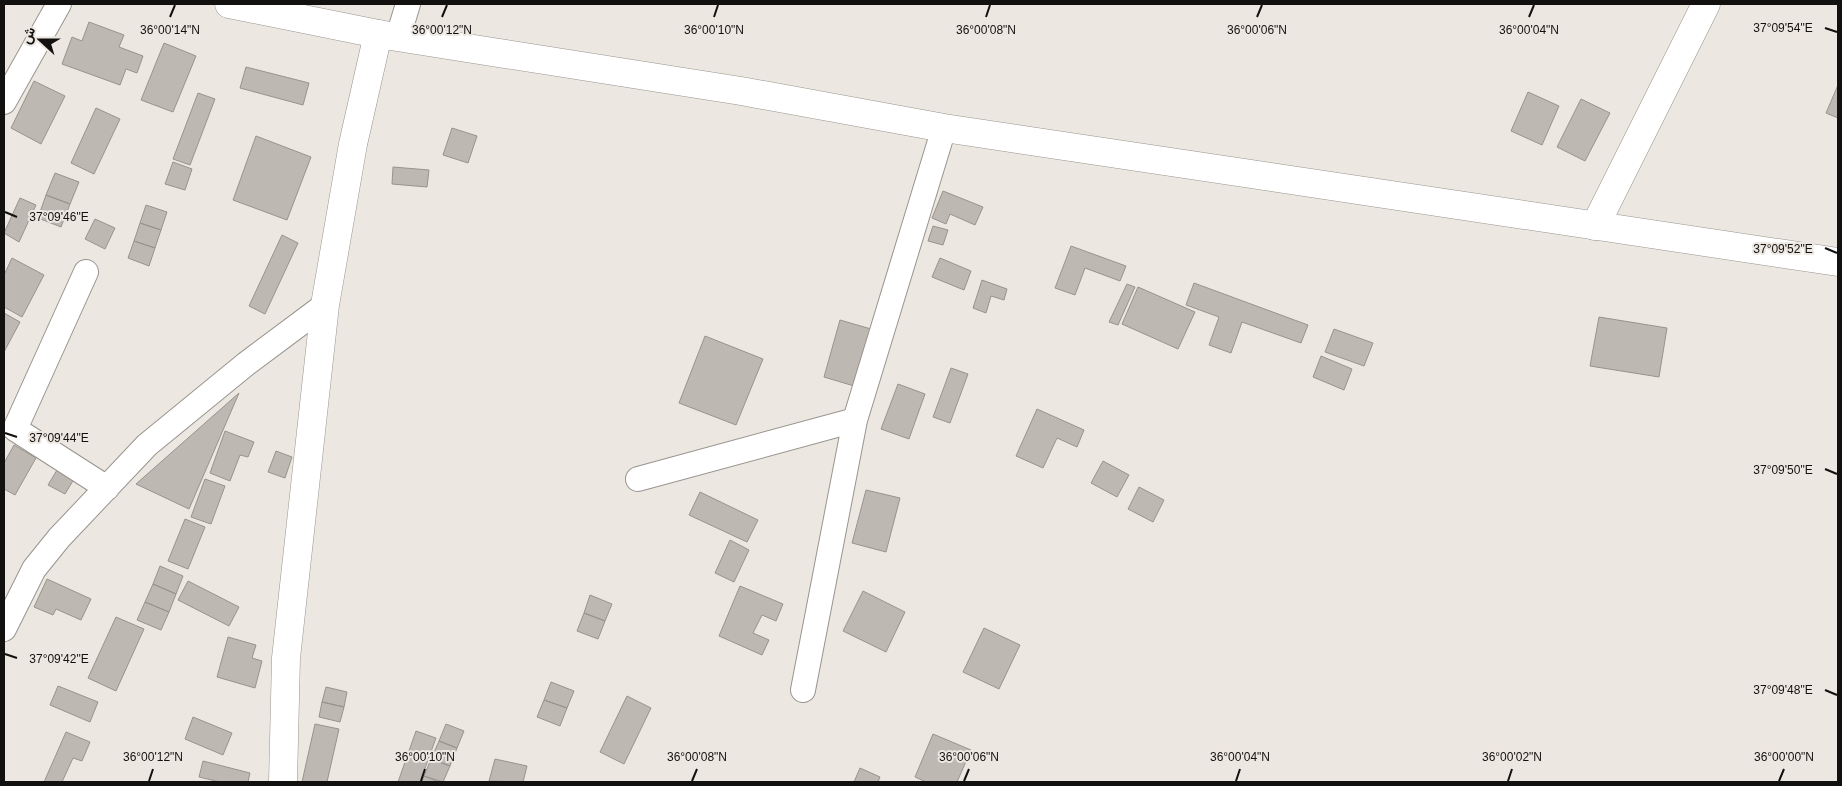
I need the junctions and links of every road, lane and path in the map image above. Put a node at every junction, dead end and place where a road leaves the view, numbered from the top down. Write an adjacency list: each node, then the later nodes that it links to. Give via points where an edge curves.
1 (60, 4): 6 (street)
2 (229, 4): 5 (main road)
3 (408, 4): 5 (street)
4 (1706, 4): 8 (main road)
5 (388, 36): 7 (main road, via 741,91); 11 (main road, via 352,144)
6 (4, 102)
7 (944, 128): 8 (main road); 12 (street)
8 (1595, 226): 9 (main road)
9 (1838, 262)
10 (86, 272): 14 (street, via 15,429)
11 (325, 305): 14 (street, via 246,364 147,446); 17 (main road, via 286,658)
12 (854, 420): 13 (street); 16 (street)
13 (638, 479)
14 (107, 488): 15 (street, via 34,569)
15 (4, 629)
16 (803, 690)
17 (283, 782)

